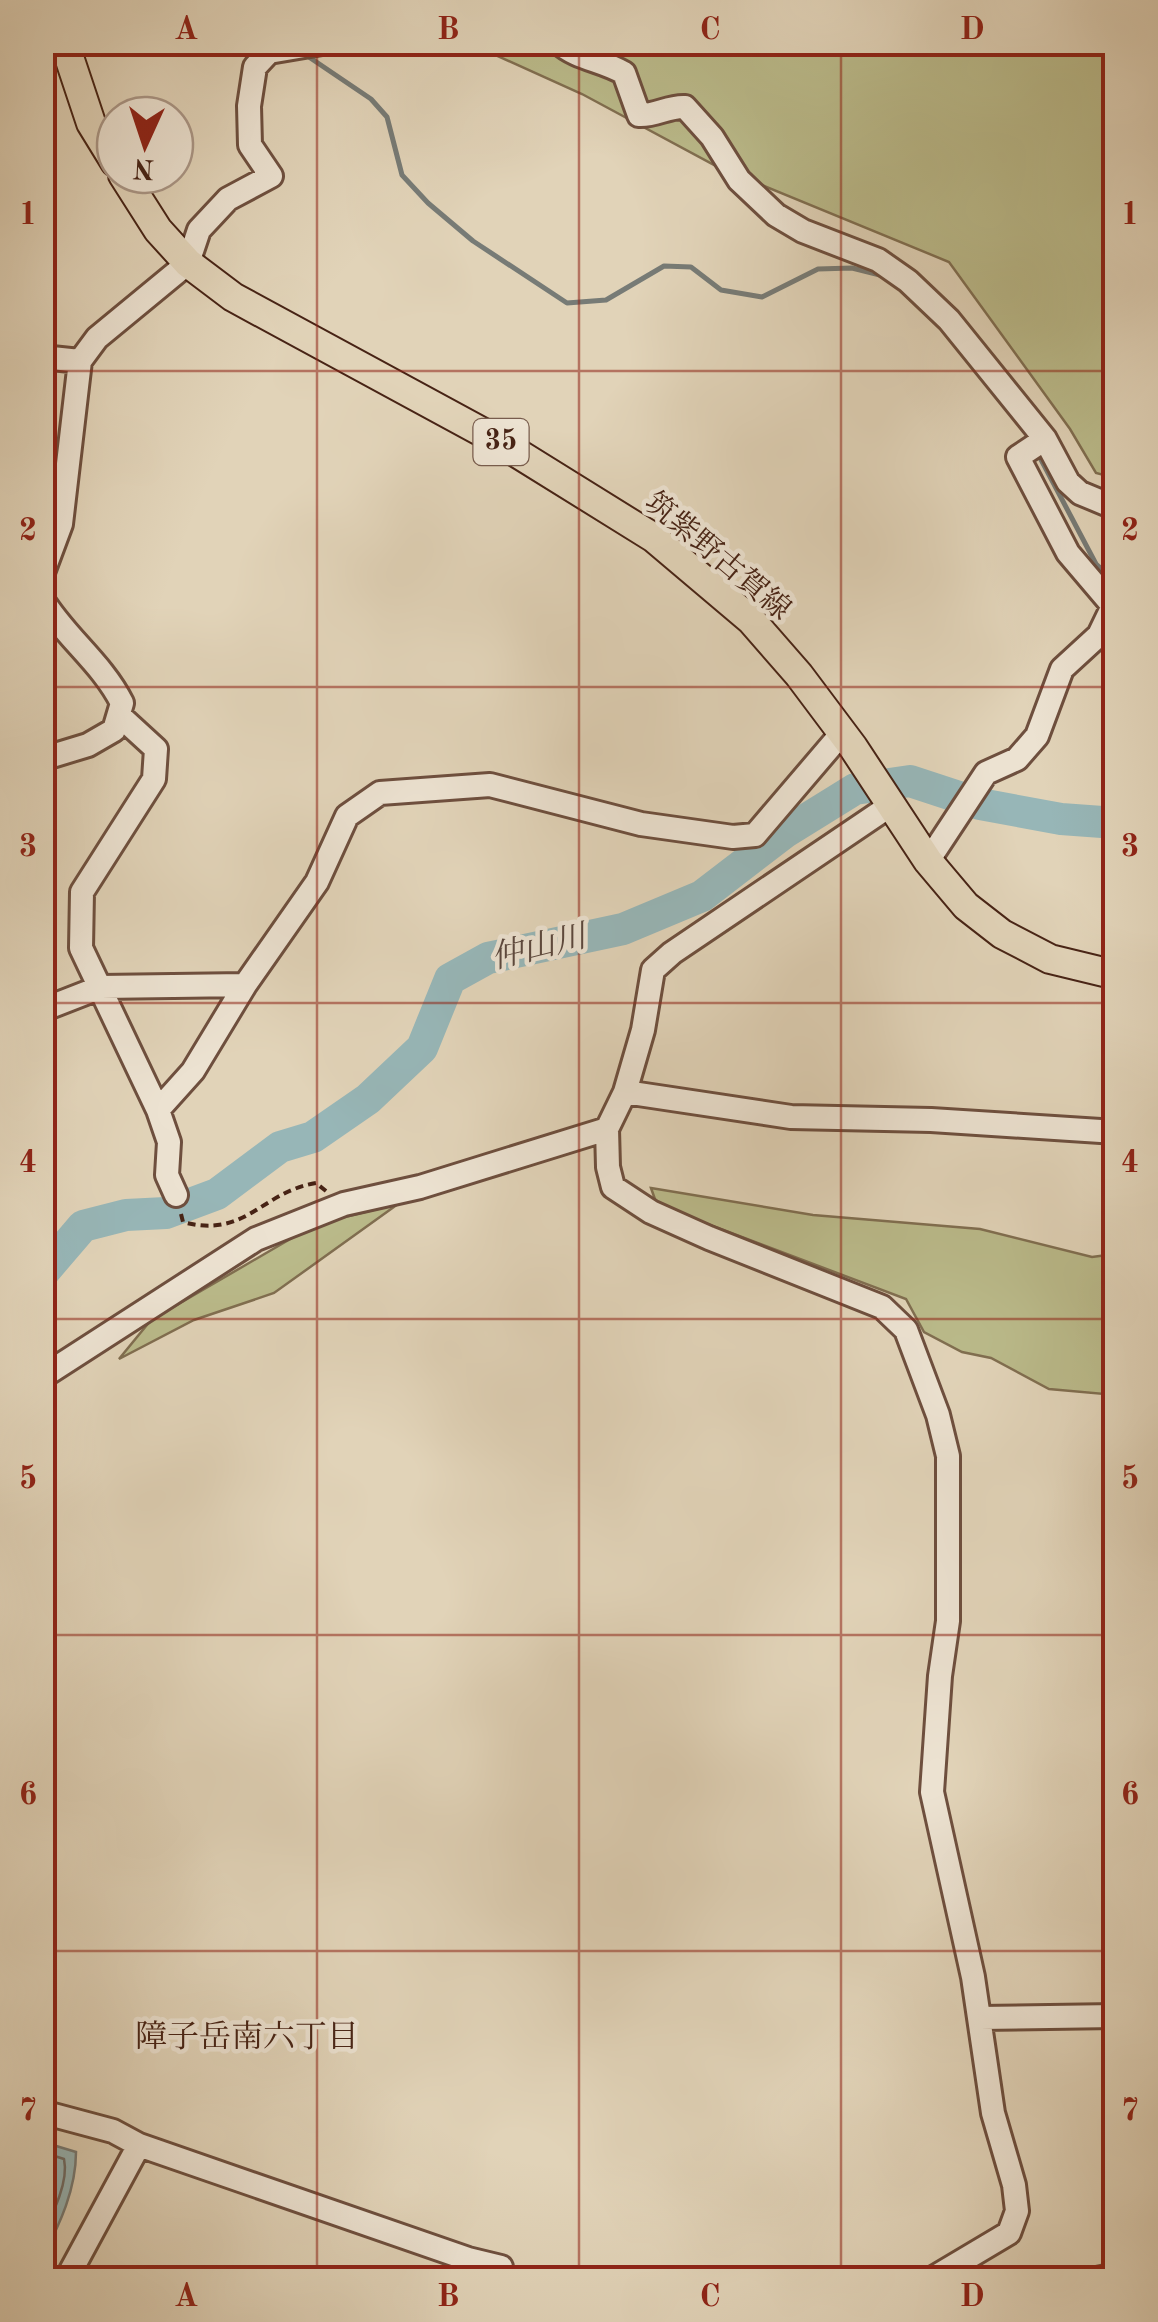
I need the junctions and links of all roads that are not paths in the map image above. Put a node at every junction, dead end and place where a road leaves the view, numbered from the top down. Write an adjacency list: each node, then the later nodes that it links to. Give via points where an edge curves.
1 (64, 42): 4 (main road)
2 (328, 42): 6 (street, via 269,52 256,66 250,146 271,176 228,199 199,230)
3 (558, 42): 9 (street, via 572,55 624,73 639,115 685,107 776,215 878,260 908,281 949,320)
4 (95, 130)
5 (136, 195): 6 (main road, 筑紫野古賀線 / 35)
6 (188, 263): 8 (street, via 97,338); 14 (main road, 筑紫野古賀線 / 35, via 233,297 493,438 654,538 751,620)
7 (42, 357): 8 (street)
8 (80, 362): 11 (street, via 61,524)
9 (1045, 439): 10 (street, via 1068,482); 17 (street, via 1018,458 1068,553 1114,606 1100,635 1062,669 1037,736 1017,759 986,773)
10 (1116, 508)
11 (42, 575)
12 (42, 599): 13 (street, via 112,684 122,703)
13 (120, 716): 15 (street, via 114,730 88,745); 20 (street, via 156,749 154,780 82,892 82,948)
14 (847, 740): 16 (main road, 筑紫野古賀線 / 35); 19 (street, via 755,835 641,824 490,785 380,793 347,816 317,882)
15 (42, 759)
16 (885, 797): 17 (main road, 筑紫野古賀線 / 35); 22 (street, via 653,970)
17 (928, 861): 18 (main road, 筑紫野古賀線 / 35, via 966,906 1002,934 1050,959)
18 (1116, 975)
19 (245, 985): 20 (street); 23 (street, via 193,1071)
20 (101, 987): 21 (street); 23 (street)
21 (42, 1010)
22 (625, 1092): 24 (street); 25 (street, via 791,1117)
23 (158, 1110): 26 (street)
24 (607, 1129): 27 (street, via 336,1208 256,1239); 29 (street, via 613,1187 625,1198 882,1306 906,1330 948,1456 948,1620 932,1792)
25 (1116, 1132)
26 (176, 1195)
27 (42, 1377)
28 (1116, 2016): 29 (street)
29 (980, 2018): 35 (street, via 1017,2212 1010,2233)
30 (42, 2112): 31 (street, via 113,2130)
31 (139, 2146): 32 (street); 34 (street)
32 (501, 2267)
33 (1116, 2275): 36 (street)
34 (66, 2280)
35 (930, 2280)
36 (1092, 2280)

